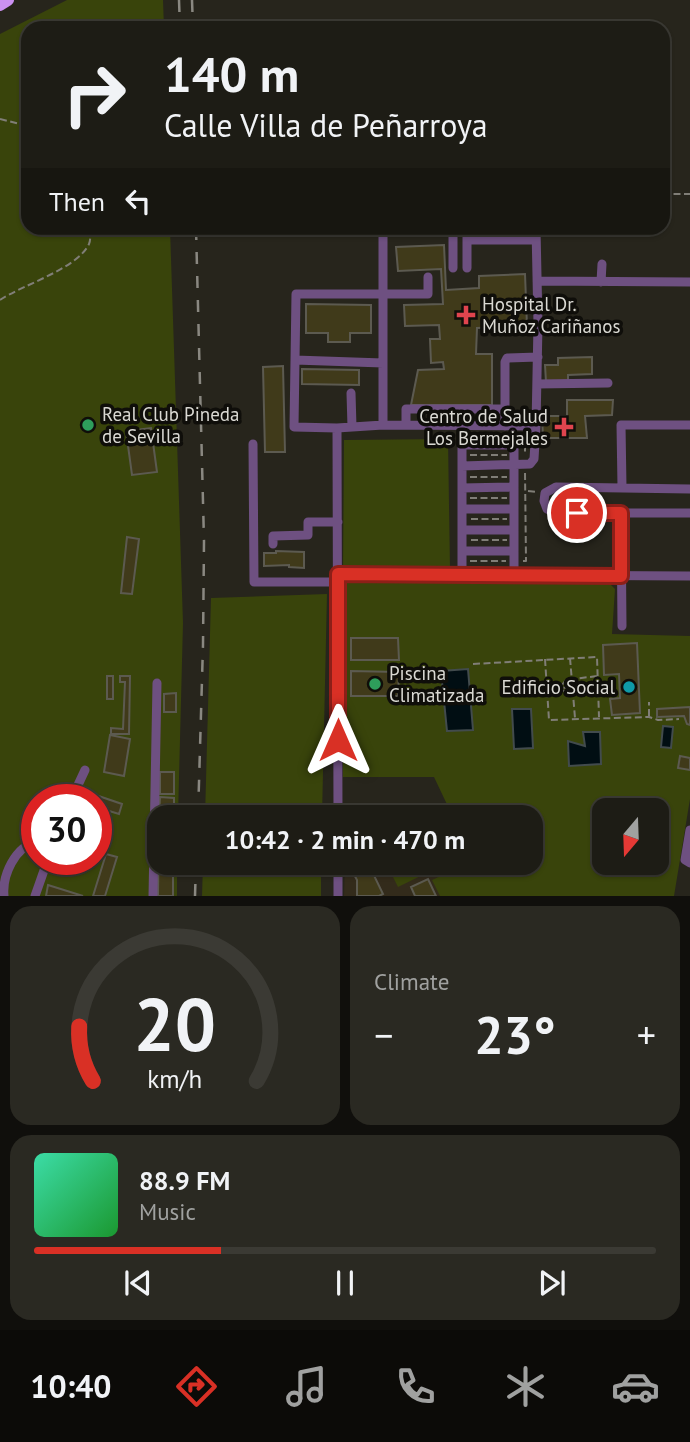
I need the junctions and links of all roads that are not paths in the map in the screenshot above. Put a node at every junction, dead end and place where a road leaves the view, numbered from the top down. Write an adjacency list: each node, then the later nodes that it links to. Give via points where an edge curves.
1 (8, 0): 2 (highway)
2 (0, 5)
3 (383, 235): 16 (street)
4 (453, 235): 10 (street)
5 (467, 235): 7 (street)
6 (536, 235): 8 (street)
7 (467, 240): 8 (street); 11 (street)
8 (536, 240): 13 (street)
9 (602, 264): 14 (street)
10 (453, 268)
11 (467, 268)
12 (428, 277): 16 (street, via 428,294)
13 (537, 281): 14 (street); 17 (street)
14 (601, 282): 15 (street)
15 (690, 282)
16 (383, 295): 18 (street, via 296,295); 19 (street)
17 (538, 357): 21 (street); 23 (street, via 507,358)
18 (295, 360): 19 (street); 31 (street, via 294,427)
19 (383, 363): 24 (street)
20 (608, 383): 21 (street)
21 (537, 384): 29 (street)
22 (351, 393): 30 (street)
23 (505, 409): 25 (street, via 406,409); 27 (street)
24 (383, 425): 25 (street); 30 (street)
25 (406, 425): 26 (street)
26 (462, 425): 27 (street); 33 (street)
27 (505, 425): 29 (street)
28 (690, 425): 36 (street, via 621,425)
29 (536, 426): 35 (street, via 534,459)
30 (352, 427): 31 (street)
31 (337, 428): 44 (street)
32 (253, 444): 54 (street, via 254,582)
33 (462, 450): 34 (street); 35 (street, via 514,445)
34 (462, 471): 35 (street); 38 (street)
35 (514, 471): 39 (street)
36 (622, 487): 37 (street); 40 (street, via 556,486 545,493 544,501 555,513)
37 (690, 489)
38 (462, 493): 39 (street); 42 (street)
39 (514, 493): 43 (street)
40 (621, 513): 41 (street); 52 (street)
41 (690, 513)
42 (462, 514): 43 (street); 46 (street)
43 (514, 514): 45 (street)
44 (338, 522): 47 (street, via 308,522 308,535 273,536); 54 (street)
45 (514, 535): 46 (street); 49 (street)
46 (462, 536): 48 (street)
47 (273, 544)
48 (462, 551): 49 (street); 50 (street)
49 (514, 551): 51 (street)
50 (462, 575): 51 (street); 54 (street)
51 (514, 575): 52 (street)
52 (621, 576): 53 (street); 55 (street)
53 (690, 576)
54 (338, 580): 59 (street)
55 (622, 626)
56 (158, 682): 67 (street)
57 (85, 771): 58 (street)
58 (79, 784)
59 (338, 805)
60 (690, 830): 62 (street, via 685,860)
61 (21, 851): 65 (street, via 6,875)
62 (690, 863)
63 (42, 875): 66 (street)
64 (338, 875): 68 (street)
65 (4, 896)
66 (35, 896)
67 (153, 896)
68 (338, 896)

